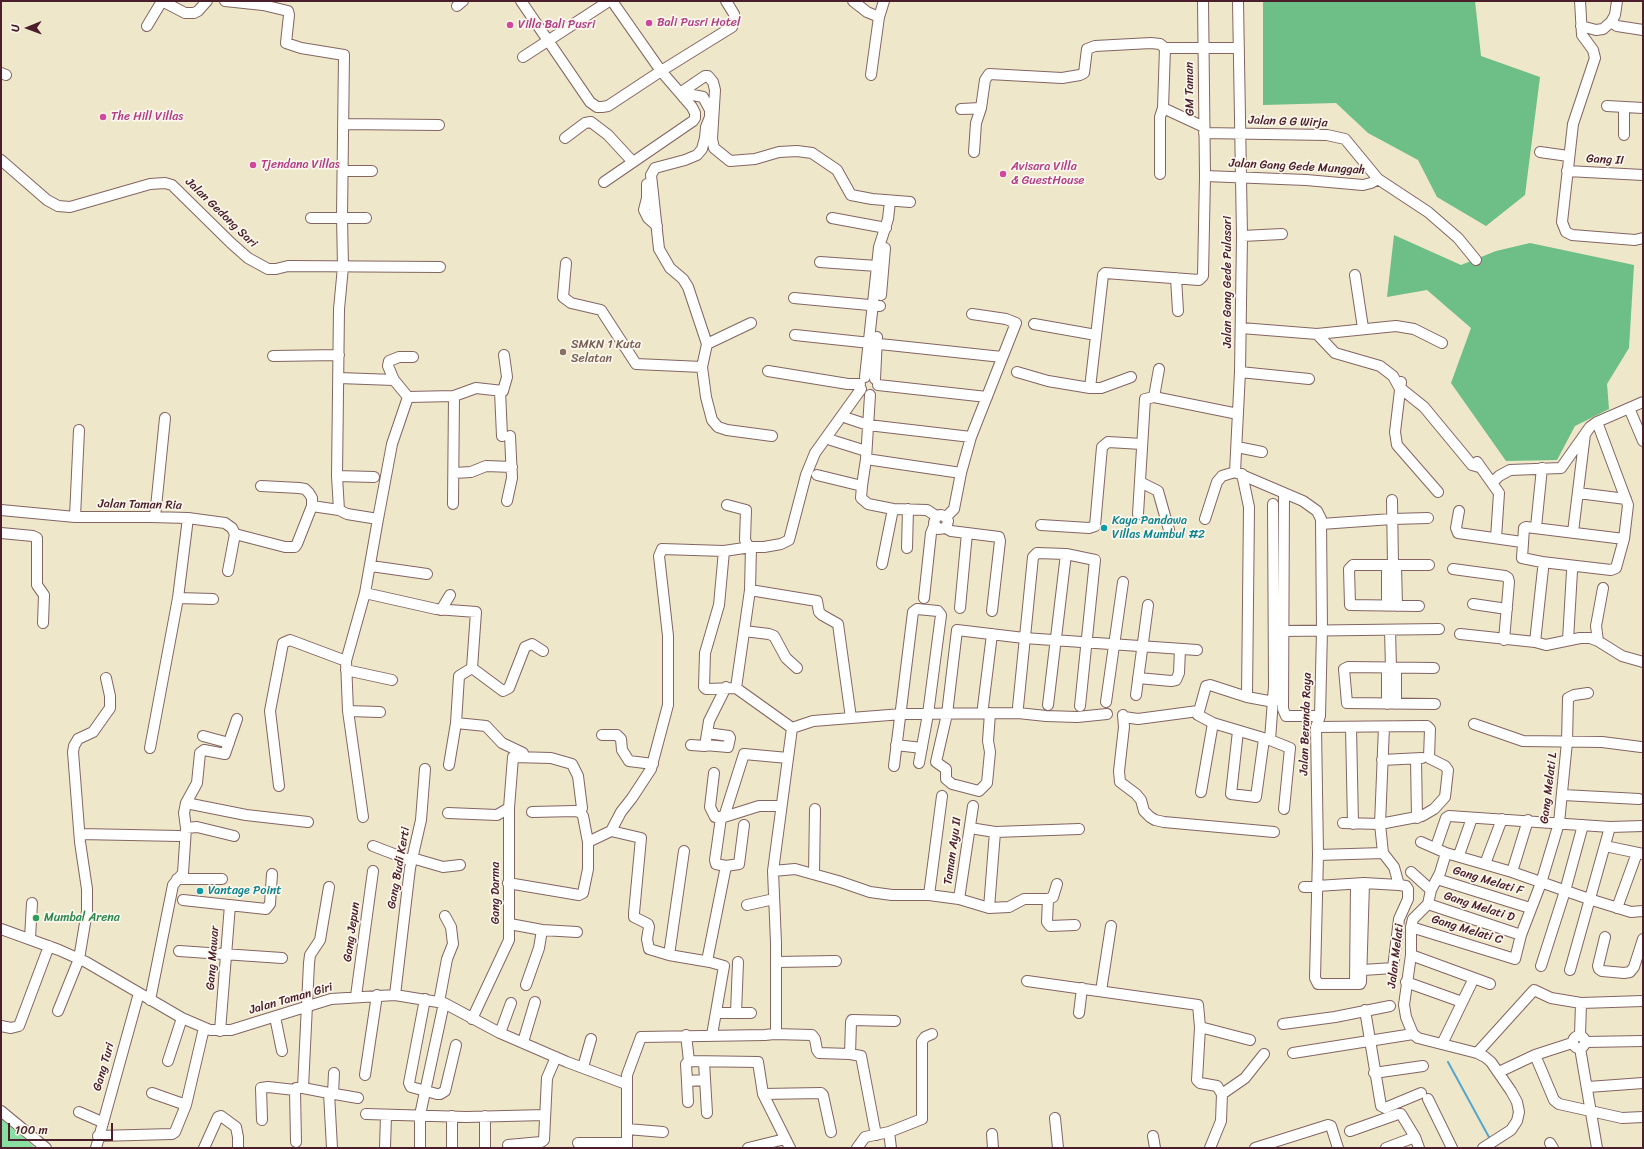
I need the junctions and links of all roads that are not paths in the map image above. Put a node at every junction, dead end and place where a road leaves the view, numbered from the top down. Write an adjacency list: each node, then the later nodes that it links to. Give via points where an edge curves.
1 (162, 1): 2 (street, via 185,13 194,13); 16 (street)
2 (207, 1)
3 (225, 1): 33 (street, via 263,5 288,11 286,43 300,48 344,55)
4 (521, 1): 19 (street)
5 (609, 1): 19 (street)
6 (612, 1): 24 (street)
7 (726, 1): 24 (street, via 734,14 735,21 732,27)
8 (853, 1): 14 (street)
9 (884, 1): 14 (street)
10 (1203, 1): 21 (street, GM Taman)
11 (1238, 1): 22 (street, Jalan Gang Gede Pulasari)
12 (1580, 1): 17 (street)
13 (1617, 1): 15 (street)
14 (879, 17): 25 (street)
15 (1611, 22): 17 (street, via 1603,29 1596,30); 18 (street, via 1617,26)
16 (147, 26)
17 (1581, 26): 41 (street, via 1582,35 1593,50 1595,58 1577,108)
18 (1643, 30)
19 (548, 39): 23 (street); 24 (street, via 590,102 597,107 608,106)
20 (1165, 48): 21 (street); 29 (street, via 1152,43 1089,47 1084,72 1062,78 989,74 985,80); 30 (street)
21 (1203, 48): 22 (street); 35 (street, GM Taman)
22 (1239, 48): 36 (street, Jalan Gang Gede Pulasari)
23 (523, 57)
24 (661, 71): 26 (street)
25 (871, 75)
26 (682, 95): 43 (street, via 695,113 693,121); 53 (street, via 705,76 713,82 715,90 712,139 714,148 730,161 749,160 779,152 812,153 837,170 851,195); 84 (street, via 699,96 706,103 702,115 706,127 705,142 697,155 655,168 651,175 660,249 670,268 688,287)
27 (1607, 106): 28 (street)
28 (1624, 107): 31 (street); 37 (street)
29 (981, 108): 32 (street); 39 (street, via 976,123)
30 (1164, 108): 35 (street); 47 (street, via 1160,118)
31 (1643, 108)
32 (961, 110)
33 (343, 124): 34 (street); 44 (street)
34 (439, 125)
35 (1204, 130): 36 (street, Jalan G G Wirja); 49 (street, GM Taman)
36 (1241, 134): 50 (street, Jalan Gang Gede Pulasari); 51 (street, Jalan G G Wirja, via 1327,135 1345,139)
37 (1624, 135)
38 (565, 138): 43 (street, via 585,123 591,122 608,135)
39 (974, 152)
40 (1540, 152): 41 (street)
41 (1568, 156): 46 (street)
42 (1, 160): 67 (street, Jalan Gedong Sari, via 47,200 58,206 70,207 150,184 169,184 178,189 231,243 262,266 276,269 288,266)
43 (632, 161): 52 (street)
44 (343, 171): 45 (street); 56 (street)
45 (372, 171)
46 (1567, 171): 48 (street, Gang II); 62 (street, via 1562,222 1566,232 1586,237 1635,240)
47 (1160, 174)
48 (1643, 175)
49 (1205, 176): 50 (street, Jalan Gang Gede Munggah); 70 (street, GM Taman, via 1203,276 1199,280)
50 (1242, 177): 51 (street, Jalan Gang Gede Munggah, via 1363,185); 61 (street, Jalan Gang Gede Pulasari)
51 (1378, 178): 63 (street, Jalan Gang Gede Munggah, via 1428,212 1458,238)
52 (604, 182)
53 (890, 201): 54 (street); 59 (street)
54 (910, 202)
55 (311, 218): 56 (street)
56 (342, 218): 57 (street); 67 (street)
57 (366, 218)
58 (832, 218): 59 (street)
59 (886, 228): 66 (street); 72 (street)
60 (1282, 234): 61 (street)
61 (1242, 236): 77 (street, Jalan Gang Gede Pulasari)
62 (1643, 238)
63 (1476, 260)
64 (820, 262): 66 (street)
65 (566, 263): 90 (street, via 563,297 571,303 601,310 636,364)
66 (877, 266): 72 (street)
67 (343, 267): 68 (street, Jalan Gedong Sari); 85 (street)
68 (440, 267)
69 (1355, 275): 78 (street)
70 (1176, 278): 73 (street); 81 (street, GM Taman, via 1105,273)
71 (794, 298): 72 (street)
72 (876, 305): 82 (street)
73 (1178, 311)
74 (972, 314): 89 (street, via 1016,322)
75 (751, 323): 84 (street)
76 (1034, 324): 81 (street)
77 (1241, 328): 79 (street); 94 (street, Jalan Gang Gede Pulasari)
78 (1362, 328): 79 (street); 83 (street, via 1406,327)
79 (1317, 334): 99 (street, via 1335,353 1380,366)
80 (795, 335): 82 (street)
81 (1096, 335): 101 (street)
82 (873, 343): 89 (street); 100 (street)
83 (1442, 343)
84 (707, 344): 90 (street)
85 (338, 355): 87 (street); 96 (street)
86 (504, 355): 102 (street, via 507,377 505,390)
87 (273, 356)
88 (413, 357): 98 (street, via 399,357 390,361 388,366)
89 (1002, 357): 105 (street)
90 (702, 367): 116 (street, via 712,420 718,427)
91 (1159, 369): 106 (street)
92 (768, 371): 100 (street)
93 (1017, 372): 101 (street, via 1048,381)
94 (1240, 372): 97 (street); 109 (street, Jalan Gang Gede Pulasari)
95 (1130, 377): 101 (street, via 1101,388)
96 (339, 378): 98 (street); 131 (street)
97 (1309, 379)
98 (394, 380): 104 (street)
99 (1398, 381): 134 (street, via 1424,407 1472,465 1479,467); 137 (street, via 1395,432 1397,445)
100 (868, 386): 105 (street); 111 (street); 113 (street); 124 (street, via 814,452)
101 (1090, 388)
102 (500, 391): 103 (street, via 476,388); 125 (street)
103 (454, 396): 104 (street); 127 (street)
104 (408, 397): 158 (street, via 392,444)
105 (987, 397): 117 (street)
106 (1154, 397): 109 (street); 120 (street, via 1145,399)
107 (1643, 402): 108 (street)
108 (1629, 408): 112 (street); 119 (street)
109 (1238, 414): 121 (street, Jalan Gang Gede Pulasari)
110 (165, 418): 153 (street)
111 (847, 418): 113 (street); 118 (street)
112 (1597, 422): 115 (street); 140 (street)
113 (868, 425): 117 (street); 123 (street)
114 (79, 430): 154 (street)
115 (1586, 432): 126 (street, via 1564,466); 139 (street)
116 (772, 436)
117 (971, 436): 128 (street)
118 (831, 440): 123 (street); 124 (street)
119 (1643, 442)
120 (1142, 444): 133 (street); 161 (street, via 1108,442 1103,445 1093,528)
121 (1237, 447): 122 (street); 129 (street, Jalan Gang Gede Pulasari)
122 (1262, 452)
123 (866, 455): 128 (street); 136 (street)
124 (810, 463): 172 (street, via 789,540 781,544)
125 (512, 467): 127 (street, via 486,466 471,472); 142 (street)
126 (1542, 468): 134 (street, via 1510,470); 163 (street)
127 (454, 473): 143 (street)
128 (960, 473): 160 (street, via 954,508)
129 (1239, 473): 138 (street); 159 (street, via 1222,476 1217,482); 233 (street, Jalan Gang Gede Pulasari, via 1249,507)
130 (817, 475): 136 (street)
131 (337, 476): 132 (street); 150 (street)
132 (374, 478)
133 (1140, 482): 152 (street); 164 (street, via 1158,491)
134 (1492, 483): 169 (street, via 1499,493)
135 (261, 486): 146 (street, via 305,490 312,498)
136 (862, 486): 147 (street, via 861,498 865,502)
137 (1438, 492)
138 (1284, 493): 162 (street, Jalan Beranda Raya, via 1303,501 1317,511); 206 (street)
139 (1578, 493): 140 (street); 165 (street)
140 (1626, 499): 170 (street, via 1628,509)
141 (1392, 500): 156 (street)
142 (507, 501)
143 (453, 504)
144 (1273, 504): 235 (street)
145 (727, 505): 172 (street, via 746,510 744,540)
146 (312, 506): 150 (street); 168 (street, via 295,547 285,547)
147 (893, 509): 148 (street); 176 (street)
148 (908, 509): 160 (street, via 927,510); 173 (street)
149 (1, 510): 154 (street, Jalan Taman Ria)
150 (339, 510): 158 (street, via 347,514)
151 (1459, 511): 169 (street, via 1456,528 1458,533)
152 (1138, 514)
153 (156, 517): 154 (street, Jalan Taman Ria); 155 (street, Jalan Taman Ria)
154 (76, 518)
155 (188, 518): 168 (street, Jalan Taman Ria, via 225,522); 190 (street)
156 (1392, 518): 157 (street); 162 (street); 177 (street)
157 (1428, 518)
158 (378, 519): 179 (street)
159 (1205, 519)
160 (939, 520): 167 (street, via 948,521 946,528 951,531); 191 (street, via 931,533)
161 (1041, 524)
162 (1321, 524): 203 (street, Jalan Beranda Raya)
163 (1536, 527): 165 (street); 171 (street, via 1524,528)
164 (1169, 530)
165 (1573, 532): 170 (street)
166 (1, 533): 201 (street, via 36,538 37,585 44,595)
167 (967, 533): 197 (street); 200 (street, via 997,536 1000,539)
168 (235, 534): 182 (street)
169 (1496, 538): 171 (street)
170 (1624, 539): 171 (street, via 1616,568 1611,570 1523,559)
171 (1522, 542)
172 (751, 547): 174 (street); 187 (street)
173 (907, 548)
174 (724, 551): 230 (street, via 719,605 705,653 703,684 706,689); 278 (street, via 662,549 659,556 667,614 668,705)
175 (1066, 554): 209 (street, via 1037,553 1032,557); 212 (street); 215 (street, via 1091,558 1096,562)
176 (882, 564)
177 (1392, 565): 178 (street); 195 (street); 195 (street, via 1350,566 1348,603 1353,606)
178 (1429, 565)
179 (371, 566): 184 (street); 188 (street)
180 (1453, 569): 198 (street, via 1505,576 1510,582)
181 (1543, 569): 214 (street)
182 (228, 571)
183 (1572, 571): 211 (street)
184 (427, 574)
185 (1123, 582): 216 (street)
186 (1603, 588): 213 (street, via 1596,626)
187 (750, 590): 205 (street); 250 (street, via 817,601 822,616 838,624)
188 (365, 593): 199 (street); 222 (street)
189 (450, 595): 199 (street)
190 (178, 598): 192 (street); 270 (street)
191 (924, 598)
192 (213, 599)
193 (1473, 604): 198 (street)
194 (1148, 605): 217 (street)
195 (1392, 606): 196 (street)
196 (1419, 606)
197 (960, 608)
198 (1507, 609): 210 (street)
199 (441, 610): 223 (street, via 476,612)
200 (992, 611)
201 (44, 623)
202 (1439, 629): 204 (street)
203 (1322, 630): 204 (street); 206 (street); 249 (street, Jalan Beranda Raya)
204 (1390, 630): 225 (street)
205 (744, 631): 224 (street, via 774,636 786,658); 230 (street)
206 (1283, 631): 249 (street, via 1284,713 1286,716)
207 (992, 634): 209 (street); 241 (street); 247 (street, via 957,630)
208 (1460, 634): 210 (street)
209 (1024, 638): 212 (street); 240 (street)
210 (1504, 640): 214 (street)
211 (1568, 640): 213 (street, via 1590,638); 214 (street, via 1546,645)
212 (1056, 641): 215 (street); 238 (street)
213 (1598, 641): 221 (street, via 1622,656)
214 (1535, 642)
215 (1086, 643): 216 (street); 239 (street)
216 (1114, 644): 217 (street); 234 (street)
217 (1143, 647): 218 (street); 228 (street)
218 (1180, 649): 219 (street); 228 (street, via 1179,673 1176,680)
219 (1197, 650)
220 (543, 651): 223 (street, via 532,644 525,646 506,690 502,691)
221 (1643, 662)
222 (346, 666): 229 (street); 242 (street); 283 (street, via 290,640 283,643 270,711)
223 (472, 668): 252 (street, via 460,676)
224 (797, 668)
225 (1391, 668): 226 (street); 236 (street); 236 (street, via 1348,667 1344,670 1345,702)
226 (1434, 668)
227 (106, 678): 316 (street, via 110,708 93,732 78,739 73,752)
228 (1138, 678): 232 (street)
229 (392, 680)
230 (731, 688): 257 (street); 260 (street, via 710,717)
231 (1588, 693): 264 (street, Gang Melati L, via 1568,698)
232 (1136, 695)
233 (1246, 697): 235 (street); 243 (street, via 1210,685 1206,686)
234 (1106, 702)
235 (1274, 702): 263 (street)
236 (1392, 704): 237 (street)
237 (1435, 704)
238 (1048, 705)
239 (1080, 706)
240 (1018, 707)
241 (986, 710): 247 (street); 247 (street, via 989,772 987,783 979,791 948,782 945,776 946,769 937,764); 248 (street, via 1077,717)
242 (348, 711): 244 (street); 297 (street)
243 (1198, 711): 253 (street, via 1200,717); 315 (street, via 1138,719 1124,716 1120,782 1136,794 1144,811 1155,820)
244 (380, 712)
245 (902, 714): 246 (street); 246 (street, via 914,612 917,609 938,611 941,615); 250 (street); 267 (street)
246 (928, 714): 247 (street); 271 (street)
247 (947, 714)
248 (1107, 714)
249 (1320, 716): 258 (street, Jalan Beranda Raya)
250 (851, 718): 257 (street, via 813,721)
251 (237, 719): 265 (street)
252 (456, 723): 272 (street, via 486,726 502,743 515,748); 279 (street)
253 (1213, 723): 259 (street); 284 (street)
254 (1474, 724): 264 (street, via 1516,740)
255 (1351, 727): 256 (street); 258 (street); 305 (street, via 1348,824)
256 (1384, 727): 274 (street, via 1429,727); 276 (street)
257 (792, 728): 273 (street)
258 (1316, 728): 327 (street, Jalan Beranda Raya)
259 (1238, 731): 263 (street); 263 (street, via 1231,794 1256,797)
260 (707, 733): 266 (street); 266 (street, via 730,738 728,747)
261 (602, 735): 278 (street, via 617,735 629,761)
262 (203, 736): 265 (street)
263 (1267, 740): 293 (street, via 1290,748)
264 (1567, 742): 269 (street, via 1602,742); 285 (street, Gang Melati L)
265 (229, 743): 288 (street, via 225,754 201,751 197,783)
266 (705, 745): 268 (street)
267 (896, 745): 271 (street); 280 (street)
268 (692, 746)
269 (1641, 747)
270 (150, 748)
271 (922, 748): 277 (street)
272 (524, 756): 291 (street, Gang Darma, via 512,758); 295 (street, via 551,758 572,764 578,776 582,808)
273 (788, 758): 289 (street); 298 (street, via 744,754)
274 (1429, 758): 275 (street); 299 (street, via 1448,770 1446,797 1434,809)
275 (1416, 759): 276 (street); 299 (street)
276 (1382, 760): 305 (street)
277 (919, 763)
278 (653, 764): 312 (street)
279 (449, 765)
280 (894, 766)
281 (425, 769): 329 (street, Gang Budi Kerti, via 420,829)
282 (714, 773): 298 (street, via 710,808 712,816)
283 (279, 786)
284 (1201, 792)
285 (1563, 795): 287 (street); 304 (street, Gang Melati L)
286 (942, 796): 352 (street)
287 (1639, 799)
288 (186, 803): 303 (street, via 246,815); 313 (street)
289 (781, 806): 298 (street, via 759,806); 334 (street)
290 (973, 806): 310 (street, Taman Ayu II)
291 (509, 808): 296 (street, via 497,815); 342 (street, Gang Darma)
292 (815, 809): 338 (street)
293 (1284, 809)
294 (532, 812): 295 (street)
295 (580, 812): 318 (street)
296 (448, 813)
297 (363, 817)
298 (722, 818): 332 (street, via 715,860 716,864)
299 (1417, 818): 305 (street)
300 (1472, 818): 301 (street); 322 (street, via 1447,816); 328 (street)
301 (1502, 819): 302 (street); 330 (street)
302 (1528, 820): 304 (street); 336 (street)
303 (308, 822)
304 (1559, 823): 307 (street); 343 (street, Gang Melati L)
305 (1380, 824): 324 (street)
306 (744, 825): 332 (street, via 740,864)
307 (1583, 825): 309 (street); 351 (street)
308 (1643, 826): 309 (street)
309 (1610, 827): 321 (street)
310 (970, 828): 314 (street); 354 (street, Taman Ayu II)
311 (1079, 829): 314 (street)
312 (610, 831): 318 (street); 381 (street, via 641,838 634,917 650,927 647,939 649,949)
313 (183, 832): 316 (street); 317 (street, via 197,827); 340 (street, via 183,873)
314 (994, 832): 362 (street)
315 (1274, 832)
316 (80, 834): 384 (street, via 87,911)
317 (234, 836)
318 (588, 842): 342 (street, via 588,874 583,893 579,895)
319 (1421, 842): 322 (street)
320 (373, 846): 329 (street)
321 (1605, 846): 326 (street); 356 (street)
322 (1436, 847): 325 (street)
323 (684, 851): 381 (street)
324 (1383, 853): 327 (street); 346 (street, via 1394,866)
325 (1446, 853): 328 (street); 339 (street)
326 (1640, 854): 364 (street)
327 (1318, 855): 349 (street, Jalan Beranda Raya)
328 (1459, 855): 330 (street)
329 (412, 859): 331 (street, via 443,867); 402 (street, Gang Budi Kerti)
330 (1485, 864): 336 (street)
331 (460, 865)
332 (726, 866): 386 (street)
333 (373, 871): 404 (street, Gang Jepun)
334 (773, 871): 338 (street, via 795,869); 353 (street)
335 (1411, 872): 350 (street)
336 (1512, 872): 343 (street)
337 (272, 874): 360 (street, via 269,907 266,909)
338 (814, 874): 352 (street, via 870,892)
339 (1437, 878): 350 (street); 363 (street, Gang Melati F)
340 (177, 879): 341 (street); 406 (street, via 173,885)
341 (222, 879)
342 (508, 883): 367 (street, Gang Darma)
343 (1540, 883): 351 (street); 363 (street, Gang Melati L)
344 (1058, 884): 355 (street, via 1053,897)
345 (1360, 884): 346 (street); 349 (street); 391 (street); 396 (street)
346 (1399, 885): 391 (street, via 1406,886 1408,894 1399,919 1393,968)
347 (329, 887): 413 (street, via 320,940 310,956)
348 (1304, 887): 349 (street)
349 (1317, 887): 396 (street, Jalan Beranda Raya, via 1316,982)
350 (1431, 890): 359 (street)
351 (1565, 891): 356 (street); 390 (street)
352 (929, 895): 354 (street)
353 (774, 898): 361 (street); 389 (street)
354 (959, 899): 362 (street)
355 (1048, 899): 362 (street, via 1024,899 1009,906); 368 (street, via 1047,922 1050,926)
356 (1589, 899): 364 (street); 392 (street)
357 (183, 900): 360 (street)
358 (32, 903): 376 (street)
359 (1428, 904): 370 (street, Jalan Melati, via 1416,915); 374 (street, Gang Melati D)
360 (230, 905): 380 (street, Gang Mawar)
361 (747, 905)
362 (989, 908)
363 (1530, 908): 374 (street, Gang Melati L)
364 (1617, 908): 365 (street)
365 (1643, 912)
366 (445, 916): 410 (street, via 451,927 453,944 447,959)
367 (510, 924): 372 (street); 423 (street, Gang Darma, via 508,940)
368 (1076, 925)
369 (1111, 926): 400 (street)
370 (1411, 927): 382 (street, Jalan Melati); 385 (street, Gang Melati C)
371 (1, 929): 376 (street, Jalan Taman Giri)
372 (542, 930): 373 (street); 398 (street, via 539,948)
373 (577, 932)
374 (1521, 935): 385 (street, Gang Melati L)
375 (1605, 937): 377 (street, via 1599,969 1624,973 1630,972 1634,967)
376 (30, 938): 378 (street, Jalan Taman Giri)
377 (1643, 939)
378 (49, 946): 384 (street, Jalan Taman Giri); 426 (street, via 19,1026)
379 (180, 951): 380 (street)
380 (227, 955): 383 (street); 429 (street, Gang Mawar)
381 (669, 955): 386 (street)
382 (1411, 955): 393 (street); 395 (street, Jalan Melati)
383 (282, 958)
384 (79, 959): 401 (street, Jalan Taman Giri); 416 (street)
385 (1515, 959)
386 (707, 961): 417 (street, via 724,966)
387 (836, 961): 389 (street)
388 (738, 962): 418 (street)
389 (776, 962): 431 (street, via 777,1025)
390 (1542, 966)
391 (1363, 970): 396 (street, via 1361,982)
392 (1570, 970)
393 (1474, 978): 397 (street); 409 (street)
394 (1027, 981): 399 (street)
395 (1406, 982): 409 (street); 435 (street, Jalan Melati, via 1404,1005)
396 (1355, 984)
397 (1490, 984)
398 (526, 985)
399 (1082, 988): 400 (street); 420 (street)
400 (1101, 990): 427 (street, via 1198,1005)
401 (139, 993): 406 (street, Jalan Taman Giri); 487 (street, Gang Turi)
402 (395, 994): 403 (street, Jalan Taman Giri); 405 (street, Jalan Taman Giri)
403 (377, 995): 404 (street, Jalan Taman Giri); 459 (street)
404 (356, 996): 413 (street, Jalan Taman Giri, via 331,999)
405 (425, 999): 410 (street, Jalan Taman Giri); 466 (street, via 409,1082 411,1087)
406 (150, 1000): 422 (street, Jalan Taman Giri)
407 (1643, 1001): 412 (street)
408 (535, 1002): 440 (street)
409 (1462, 1002): 443 (street)
410 (441, 1003): 423 (street, Jalan Taman Giri); 466 (street)
411 (511, 1003): 430 (street)
412 (1581, 1003): 441 (street); 446 (street, via 1551,998 1532,990)
413 (307, 1006): 421 (street, Jalan Taman Giri); 465 (street, via 307,1032)
414 (1390, 1006): 415 (street)
415 (1364, 1010): 425 (street); 438 (street)
416 (58, 1011)
417 (717, 1012): 418 (street); 434 (street)
418 (736, 1013): 419 (street)
419 (751, 1013)
420 (1078, 1013)
421 (274, 1017): 429 (street, Jalan Taman Giri); 444 (street)
422 (182, 1018): 428 (street, Jalan Taman Giri); 451 (street)
423 (472, 1019): 430 (street, Jalan Taman Giri)
424 (895, 1021): 447 (street, via 852,1020)
425 (1284, 1024)
426 (1, 1026)
427 (1200, 1027): 437 (street); 470 (street, via 1197,1080 1200,1083 1217,1086)
428 (204, 1028): 429 (street, Jalan Taman Giri); 473 (street)
429 (220, 1031)
430 (500, 1033): 440 (street, Jalan Taman Giri)
431 (774, 1034): 434 (street); 447 (street, via 812,1035 819,1053)
432 (932, 1034): 492 (street, via 922,1041 922,1119)
433 (686, 1035): 434 (street); 452 (street); 463 (street, via 641,1037 626,1075)
434 (712, 1035)
435 (1407, 1035): 438 (street); 443 (street)
436 (591, 1039): 455 (street)
437 (1250, 1040)
438 (1369, 1040): 445 (street); 456 (street)
439 (1643, 1041): 441 (street)
440 (523, 1042): 450 (street, Jalan Taman Giri)
441 (1579, 1042): 449 (street); 464 (street)
442 (456, 1045): 466 (street, via 445,1091 440,1094)
443 (1446, 1045): 446 (street)
444 (282, 1051)
445 (1293, 1053)
446 (1477, 1053): 457 (street, via 1488,1059)
447 (850, 1054): 494 (street, via 862,1058)
448 (1264, 1054): 470 (street, via 1245,1078)
449 (1535, 1055): 457 (street); 476 (street, via 1556,1102)
450 (556, 1058): 455 (street, Jalan Taman Giri); 481 (street, via 547,1078)
451 (168, 1060)
452 (689, 1061): 453 (street); 461 (street, via 686,1064)
453 (704, 1062): 460 (street); 469 (street, via 758,1062)
454 (1423, 1066): 456 (street)
455 (583, 1067): 463 (street, Jalan Taman Giri)
456 (1374, 1072): 523 (street, via 1383,1108 1424,1096)
457 (1499, 1072): 524 (street, via 1517,1102 1517,1121 1511,1130)
458 (334, 1073): 468 (street)
459 (365, 1075)
460 (705, 1080): 461 (street); 477 (street)
461 (687, 1081): 472 (street)
462 (1643, 1083): 464 (street)
463 (626, 1084): 488 (street)
464 (1588, 1087): 476 (street)
465 (299, 1089): 468 (street); 486 (street, via 261,1088); 498 (street)
466 (426, 1091): 480 (street)
467 (152, 1093): 473 (street)
468 (331, 1094): 471 (street); 507 (street)
469 (763, 1094): 491 (street, via 818,1093 823,1096); 500 (street)
470 (1222, 1094): 518 (street, via 1221,1121)
471 (358, 1098)
472 (688, 1102)
473 (186, 1105): 495 (street, via 172,1134)
474 (1, 1111): 503 (street)
475 (78, 1112): 487 (street)
476 (1590, 1112): 484 (street, via 1622,1118); 525 (street)
477 (707, 1113)
478 (366, 1114): 479 (street)
479 (386, 1115): 480 (street); 508 (street)
480 (420, 1115): 482 (street); 509 (street)
481 (545, 1115): 483 (street); 501 (street, via 543,1141)
482 (452, 1116): 483 (street); 510 (street)
483 (485, 1116): 511 (street)
484 (1643, 1117)
485 (1055, 1118): 516 (street)
486 (262, 1120)
487 (102, 1122): 495 (street, Gang Turi)
488 (627, 1129): 490 (street); 502 (street)
489 (1350, 1131): 497 (street, via 1400,1114)
490 (663, 1132)
491 (831, 1132)
492 (890, 1132): 494 (street); 514 (street)
493 (992, 1134): 515 (street)
494 (876, 1135): 513 (street, via 865,1137)
495 (98, 1136): 504 (street, Gang Turi)
496 (1153, 1136): 517 (street)
497 (1415, 1137): 521 (street); 522 (street)
498 (296, 1142)
499 (578, 1143): 502 (street)
500 (788, 1144): 512 (street)
501 (508, 1145)
502 (627, 1146)
503 (46, 1148)
504 (96, 1148)
505 (204, 1148): 506 (street, via 216,1120 221,1116 236,1127)
506 (238, 1148)
507 (332, 1148)
508 (385, 1148)
509 (420, 1148)
510 (452, 1148)
511 (485, 1148)
512 (748, 1148)
513 (857, 1148)
514 (891, 1148)
515 (993, 1148)
516 (1058, 1148)
517 (1155, 1148)
518 (1210, 1148)
519 (1255, 1148): 520 (street, via 1328,1125)
520 (1338, 1148)
521 (1386, 1148)
522 (1419, 1148)
523 (1452, 1148)
524 (1483, 1148)
525 (1597, 1148)

